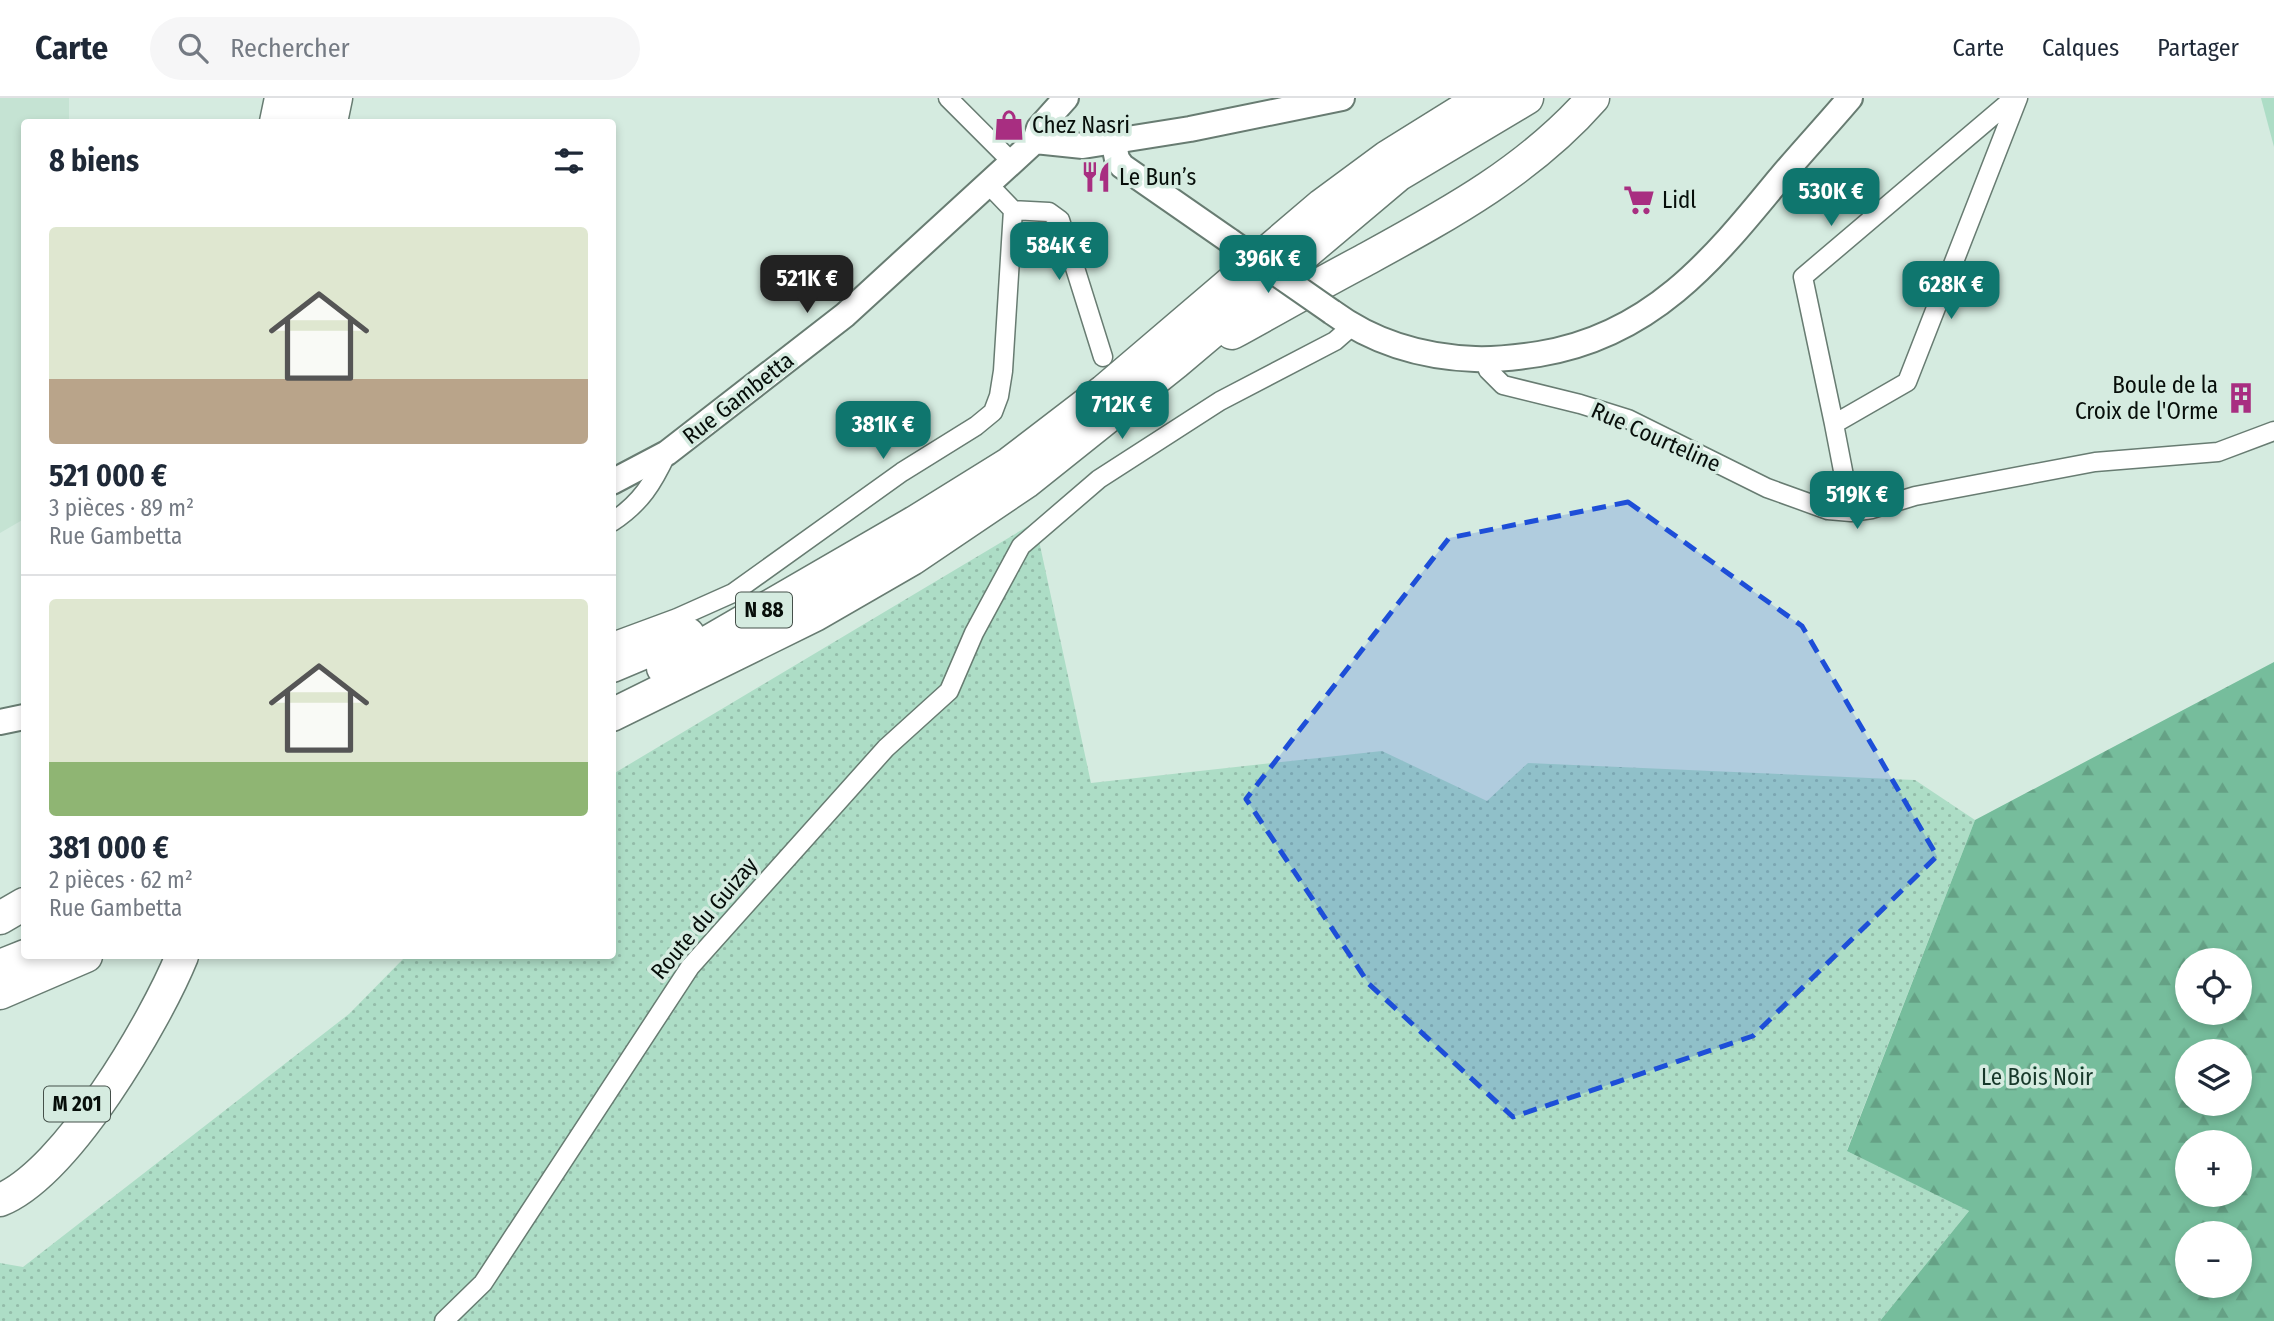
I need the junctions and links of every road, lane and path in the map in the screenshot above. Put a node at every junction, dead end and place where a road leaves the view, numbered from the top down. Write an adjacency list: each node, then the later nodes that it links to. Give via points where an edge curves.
1 (281, 98): 12 (highway)
2 (304, 98): 13 (highway)
3 (337, 98): 14 (highway); 15 (highway)
4 (948, 98): 18 (street)
5 (1066, 98): 17 (main road, Rue Gambetta, via 1039,128)
6 (1342, 98): 16 (main road)
7 (1482, 98): 31 (highway, N 88, via 1387,157 1322,205 1104,391 1010,463)
8 (1527, 98): 24 (highway, N 88, via 1398,175)
9 (1593, 98): 24 (highway, via 1568,127 1522,165 1456,210)
10 (1850, 98): 23 (main road, via 1719,250 1659,305 1628,325 1563,350)
11 (2016, 98): 25 (street, via 1907,382); 25 (street, via 1802,277)
12 (277, 119)
13 (302, 119)
14 (332, 119)
15 (337, 119)
16 (1113, 140): 17 (main road, via 1083,146); 21 (main road, bridge, via 1122,166)
17 (1035, 141): 18 (main road, Rue Gambetta)
18 (1011, 161): 19 (main road, Rue Gambetta)
19 (988, 184): 20 (street); 27 (main road, Rue Gambetta, via 845,315)
20 (1013, 210): 22 (street, via 1049,212 1060,220); 32 (street, via 1003,371 993,412 902,471 733,593)
21 (1341, 319): 23 (main road, via 1409,350); 50 (street, Route du Guizay, via 1335,341 1220,401 1098,479 1021,546 949,691 886,748 690,967 483,1283)
22 (1103, 357)
23 (1485, 360): 29 (street, Rue Courteline, via 1503,385 1628,419 1767,488 1828,510)
24 (1175, 363): 35 (highway, N 88, via 1027,482 912,559 814,615)
25 (1834, 424): 29 (street)
26 (2274, 432): 29 (street, Rue Courteline, via 2218,452 2095,462)
27 (667, 453): 28 (main road, Rue Gambetta); 30 (street, via 654,481 632,509)
28 (616, 480)
29 (1851, 512)
30 (616, 519)
31 (915, 522): 33 (highway, via 713,622); 34 (highway, N 88)
32 (616, 641)
33 (616, 664)
34 (616, 693)
35 (616, 713)
36 (21, 718): 37 (main road)
37 (0, 722)
38 (21, 906): 39 (highway)
39 (0, 918)
40 (21, 958): 44 (highway)
41 (79, 959): 45 (highway)
42 (160, 959): 48 (highway, M 201, via 135,1010 82,1097 50,1140)
43 (180, 959): 49 (highway, via 97,1107 51,1162 14,1194)
44 (0, 967)
45 (52, 970): 46 (highway); 47 (highway)
46 (0, 993)
47 (0, 1004)
48 (0, 1182)
49 (0, 1200)
50 (444, 1321)

